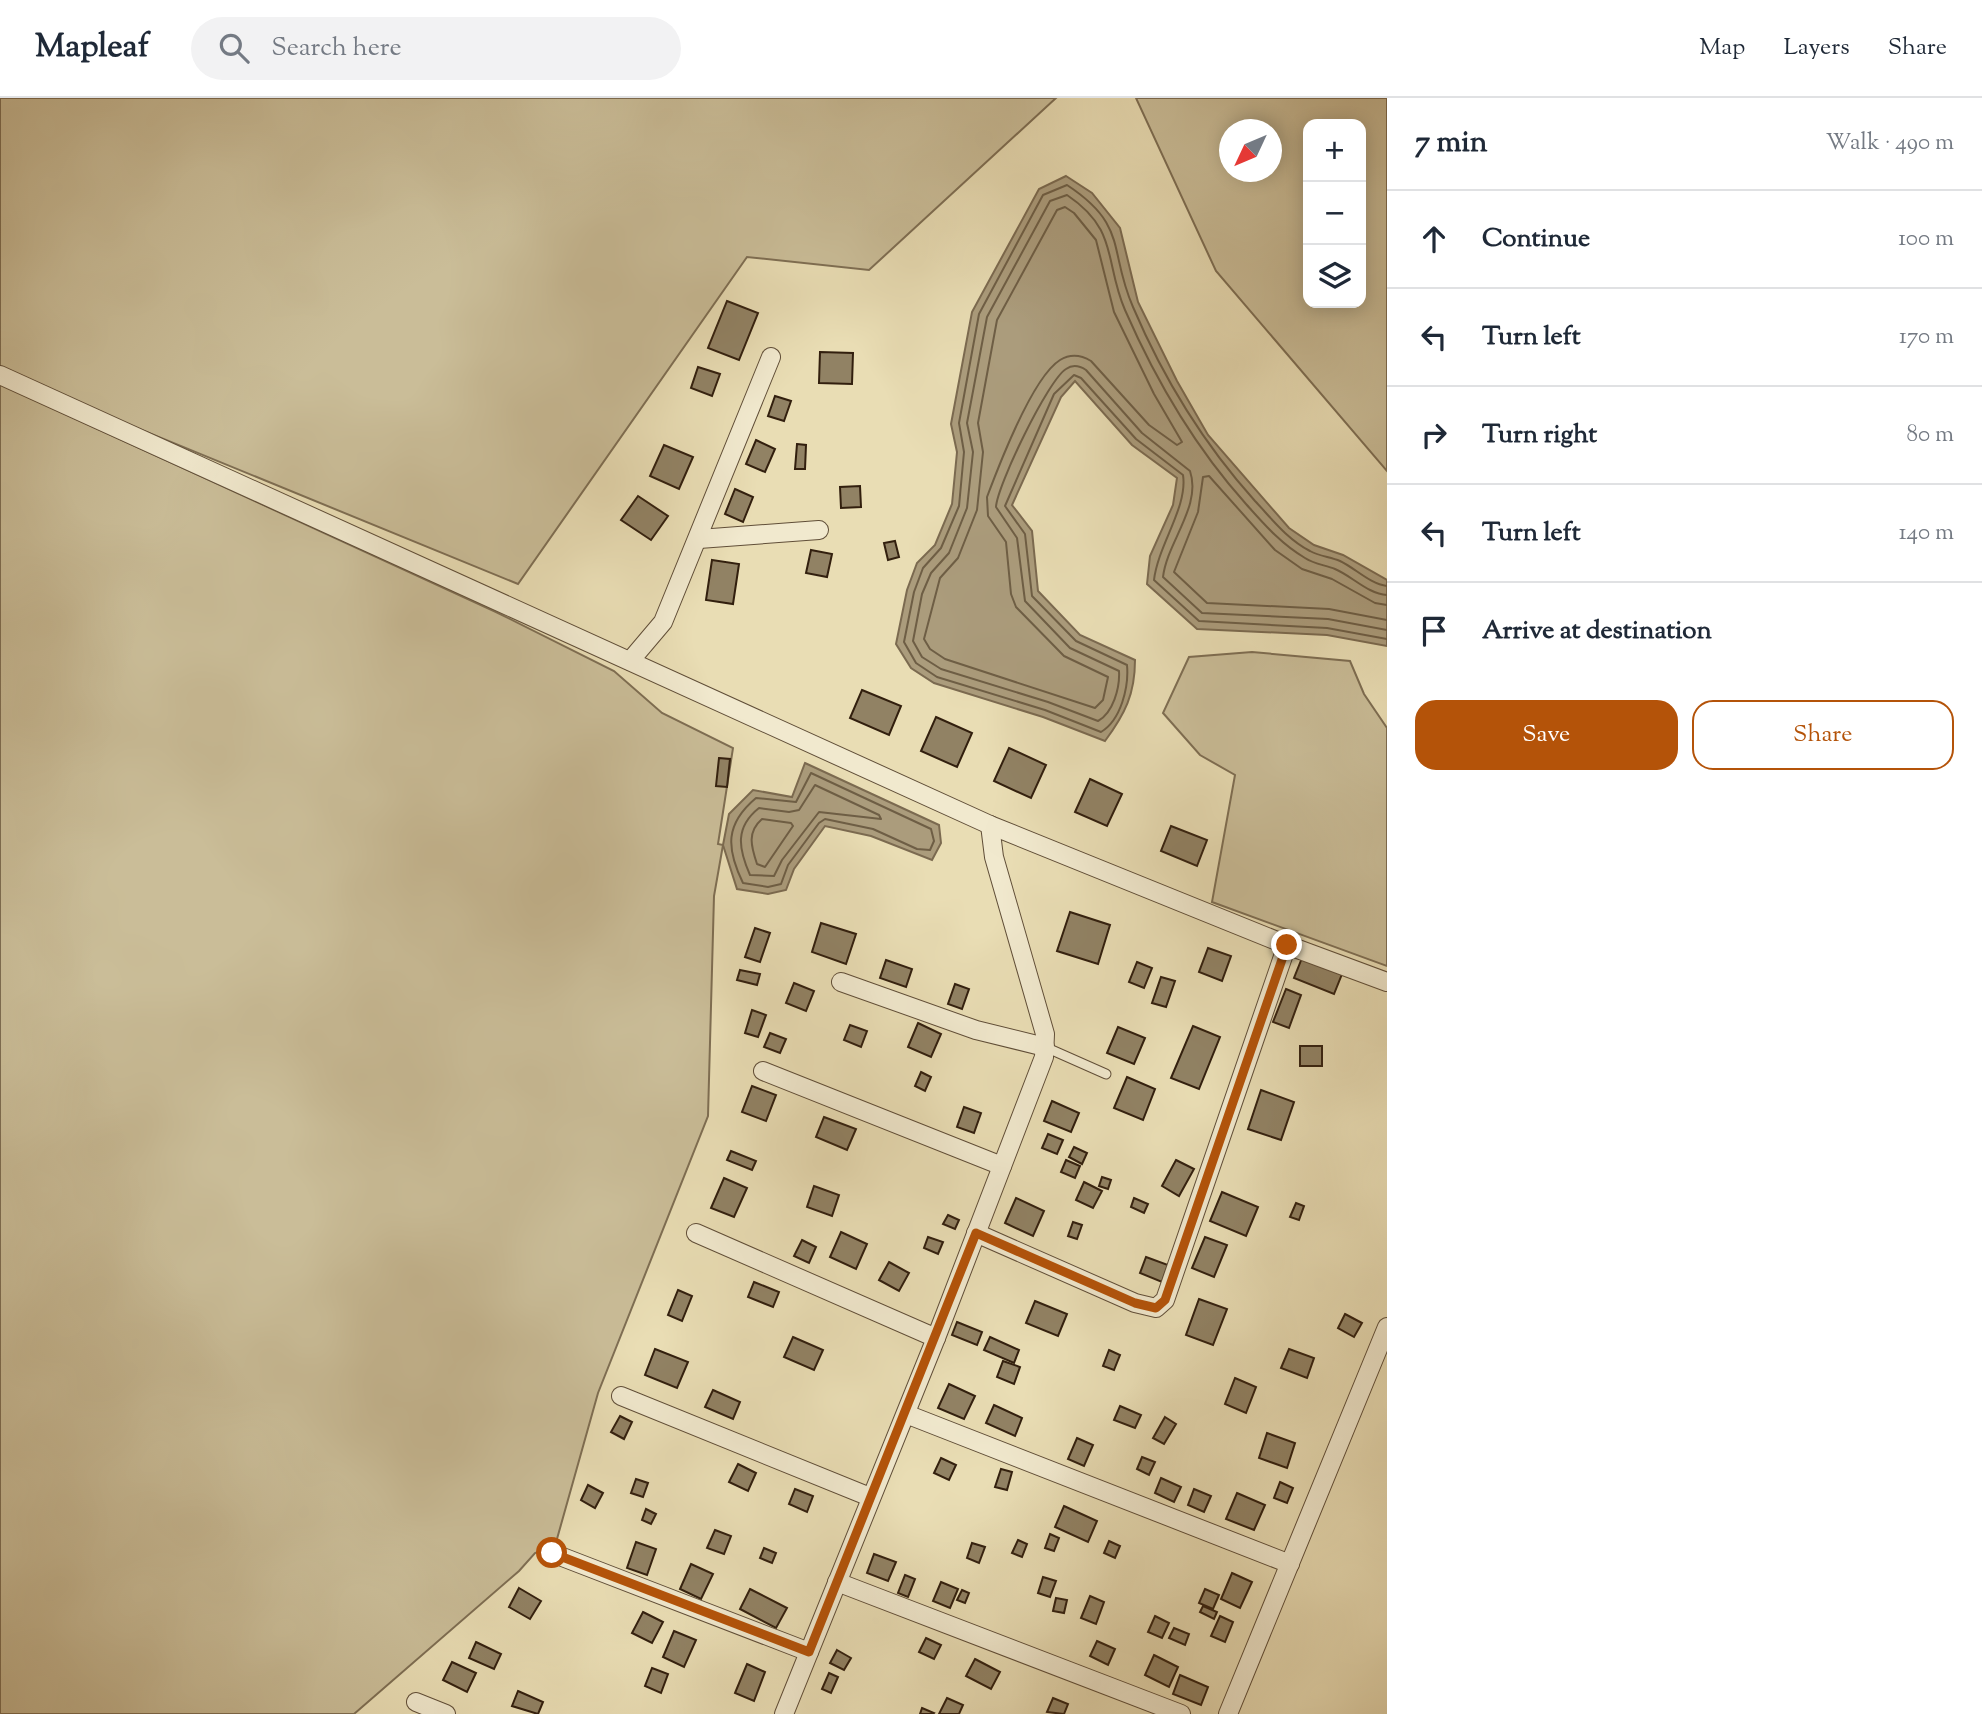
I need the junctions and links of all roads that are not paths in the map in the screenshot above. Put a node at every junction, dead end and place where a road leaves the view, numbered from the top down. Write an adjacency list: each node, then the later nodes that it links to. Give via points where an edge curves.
1 (771, 357): 4 (street)
2 (0, 374): 5 (street)
3 (819, 530): 4 (street)
4 (699, 539): 5 (street, via 663,622)
5 (630, 661): 6 (street)
6 (990, 825): 7 (street); 10 (street, via 994,856)
7 (1287, 945): 9 (street); 15 (street, via 1165,1300 1156,1308 1135,1303)
8 (841, 982): 10 (street, via 976,1030)
9 (1387, 982)
10 (1045, 1047): 12 (lane); 13 (street, via 1034,1089)
11 (763, 1071): 13 (street)
12 (1106, 1074)
13 (1002, 1166): 15 (street)
14 (696, 1233): 17 (street)
15 (976, 1233): 17 (street)
16 (1387, 1327): 22 (street)
17 (936, 1338): 19 (street)
18 (621, 1396): 20 (street)
19 (906, 1414): 20 (street); 22 (street)
20 (870, 1497): 23 (street)
21 (552, 1553): 24 (street)
22 (1290, 1564): 29 (street)
23 (837, 1582): 24 (street); 28 (street)
24 (809, 1652): 27 (street)
25 (416, 1702): 26 (street)
26 (446, 1714)
27 (784, 1714)
28 (1181, 1714)
29 (1228, 1714)

